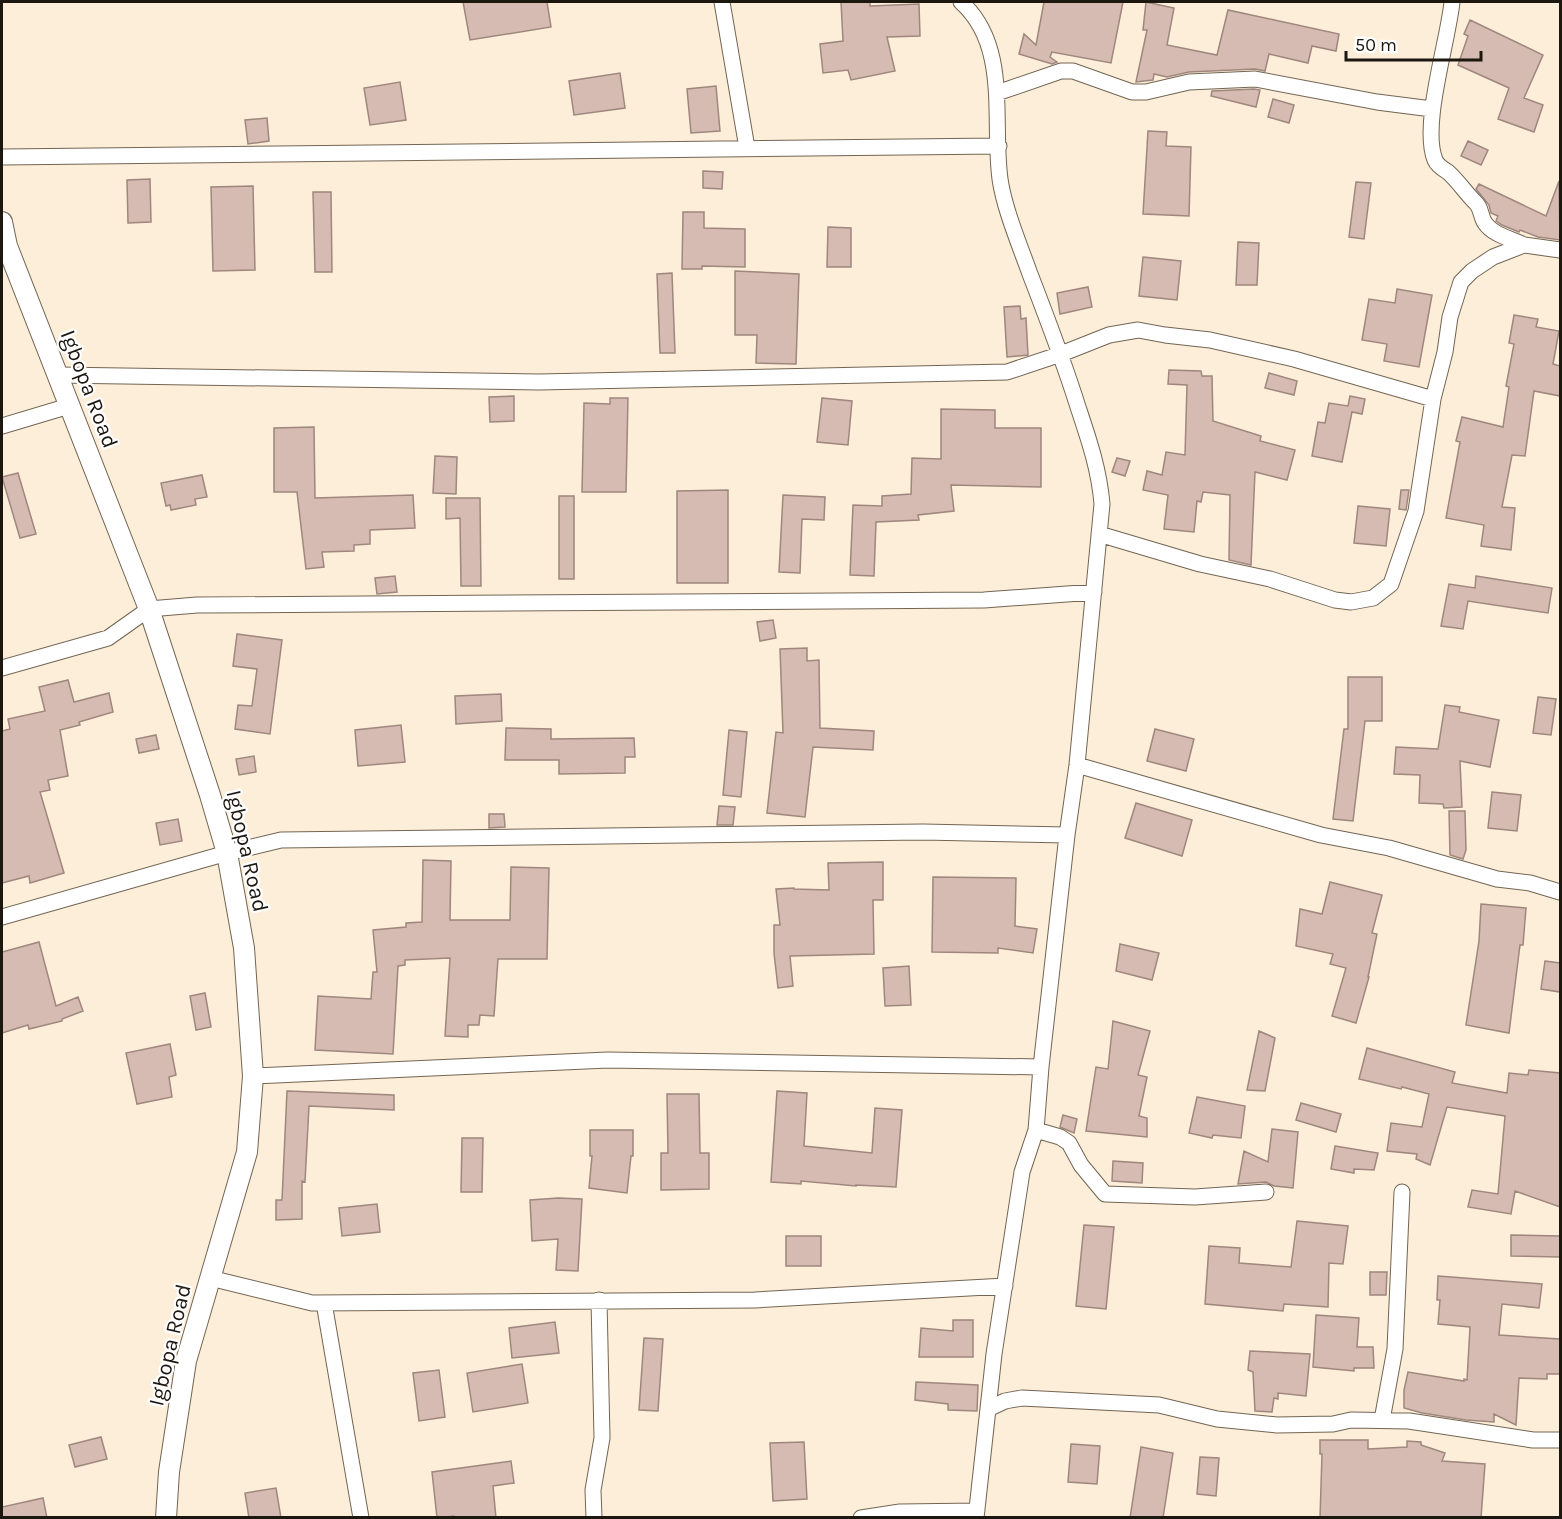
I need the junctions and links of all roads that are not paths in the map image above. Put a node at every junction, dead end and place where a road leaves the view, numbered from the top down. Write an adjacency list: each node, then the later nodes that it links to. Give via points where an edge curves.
1 (722, 2): 7 (street)
2 (961, 2): 4 (street, via 983,30)
3 (1452, 2): 5 (street)
4 (997, 93): 5 (street, via 1061,70 1132,92 1189,82 1256,79); 6 (street)
5 (1432, 109): 10 (street, via 1431,146 1435,163 1454,177 1479,206 1484,222 1493,231)
6 (999, 146): 7 (street); 12 (street, via 1000,179 1018,241)
7 (747, 148): 8 (street)
8 (2, 157)
9 (2, 222): 13 (street, Igbopa Road, via 7,246)
10 (1524, 245): 11 (street); 14 (street, via 1493,258 1461,282)
11 (1560, 250)
12 (1061, 354): 13 (street, via 1006,372 539,382); 14 (street, via 1109,335 1138,330 1221,342 1294,359); 17 (street, via 1098,466 1102,504)
13 (57, 375): 15 (street, Igbopa Road)
14 (1433, 399): 17 (street, via 1416,511 1391,584 1373,598 1335,600)
15 (69, 406): 16 (street); 19 (street, Igbopa Road)
16 (2, 426)
17 (1099, 534): 18 (street)
18 (1094, 592): 19 (street, via 984,600 209,604); 21 (street)
19 (149, 609): 20 (street, via 108,638); 23 (street, Igbopa Road)
20 (2, 668)
21 (1077, 765): 22 (street); 24 (street, via 1321,835 1389,848 1497,879)
22 (1067, 835): 23 (street, via 923,831 281,840); 26 (street)
23 (227, 853): 25 (street); 27 (street, Igbopa Road, via 244,948)
24 (1560, 892)
25 (2, 917)
26 (1041, 1067): 27 (street, via 608,1060); 28 (street)
27 (253, 1076): 31 (street, Igbopa Road, via 246,1152)
28 (1036, 1130): 29 (street, via 1069,1143 1081,1166 1105,1194 1195,1197); 32 (street, via 1022,1172)
29 (1266, 1192)
30 (1402, 1192): 36 (street, via 1395,1349)
31 (210, 1278): 34 (street); 39 (street, Igbopa Road, via 186,1360)
32 (1005, 1286): 33 (street, via 755,1300); 35 (street)
33 (599, 1300): 34 (street); 41 (street, via 603,1438 593,1490)
34 (324, 1303): 40 (street)
35 (988, 1409): 36 (street, via 1022,1398 1159,1405 1217,1419 1277,1425); 38 (street)
36 (1382, 1420): 37 (street, via 1533,1440)
37 (1560, 1440)
38 (976, 1514): 42 (street, via 900,1512)
39 (166, 1518)
40 (361, 1518)
41 (594, 1518)
42 (861, 1518)

